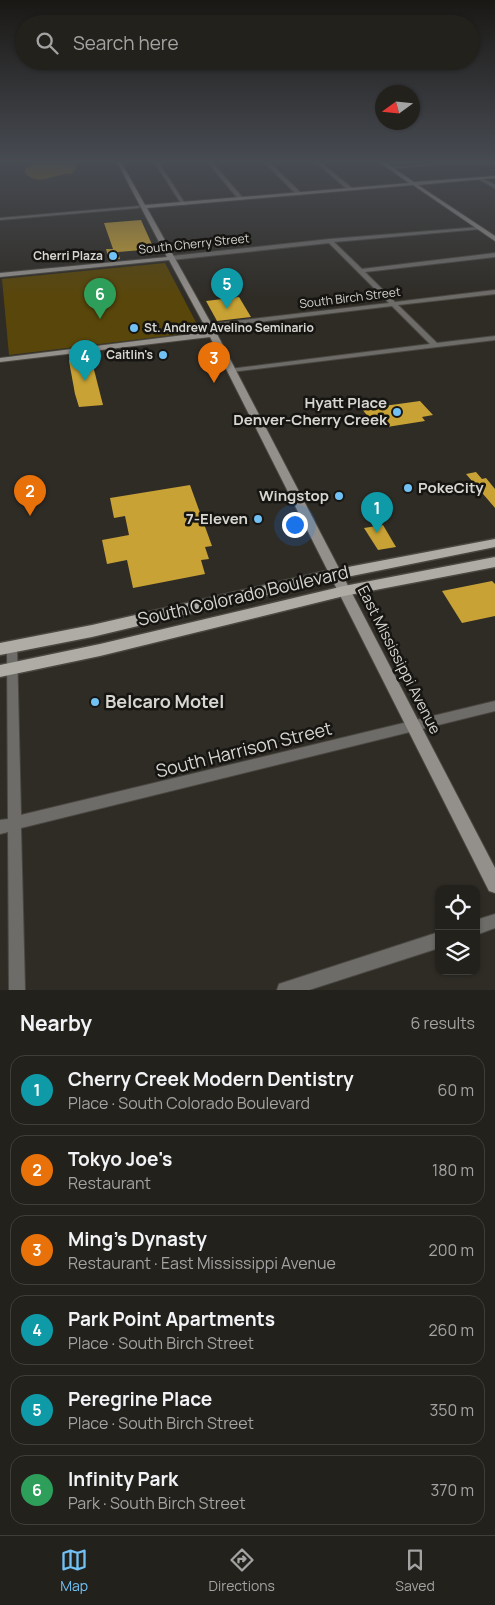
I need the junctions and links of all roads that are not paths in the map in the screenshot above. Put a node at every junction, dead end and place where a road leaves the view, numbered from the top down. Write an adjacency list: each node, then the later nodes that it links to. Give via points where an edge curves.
1 (152, 206): 3 (street)
2 (446, 206): 5 (street)
3 (141, 207): 4 (street); 9 (street, East Mississippi Avenue)
4 (0, 219)
5 (479, 228): 6 (street); 7 (street, South Cherry Street)
6 (495, 239)
7 (330, 241): 9 (street, South Cherry Street); 10 (street)
8 (495, 255): 10 (street)
9 (172, 258): 11 (street, South Cherry Street); 14 (street, East Mississippi Avenue)
10 (361, 271): 13 (street)
11 (0, 275)
12 (495, 292): 13 (street, South Birch Street)
13 (394, 304): 14 (street, South Birch Street); 17 (street)
14 (208, 326): 15 (street, East Mississippi Avenue)
15 (213, 334): 18 (street); 19 (street, East Mississippi Avenue)
16 (495, 338): 17 (street)
17 (435, 345): 19 (street)
18 (0, 360)
19 (231, 370): 22 (street, East Mississippi Avenue)
20 (495, 543): 22 (main road, South Colorado Boulevard)
21 (495, 562): 23 (main road, South Colorado Boulevard)
22 (336, 574): 23 (street, East Mississippi Avenue); 24 (main road, South Colorado Boulevard)
23 (344, 591): 25 (main road, South Colorado Boulevard); 27 (street, East Mississippi Avenue)
24 (6, 648): 25 (street)
25 (6, 670): 28 (street)
26 (495, 706): 27 (street, South Harrison Street)
27 (414, 727): 28 (street, South Harrison Street); 30 (street, East Mississippi Avenue)
28 (14, 824): 29 (street, South Harrison Street); 34 (street)
29 (0, 827)
30 (495, 885)
31 (495, 921): 32 (street)
32 (480, 927)
33 (435, 941): 35 (street)
34 (17, 990)
35 (285, 990)

